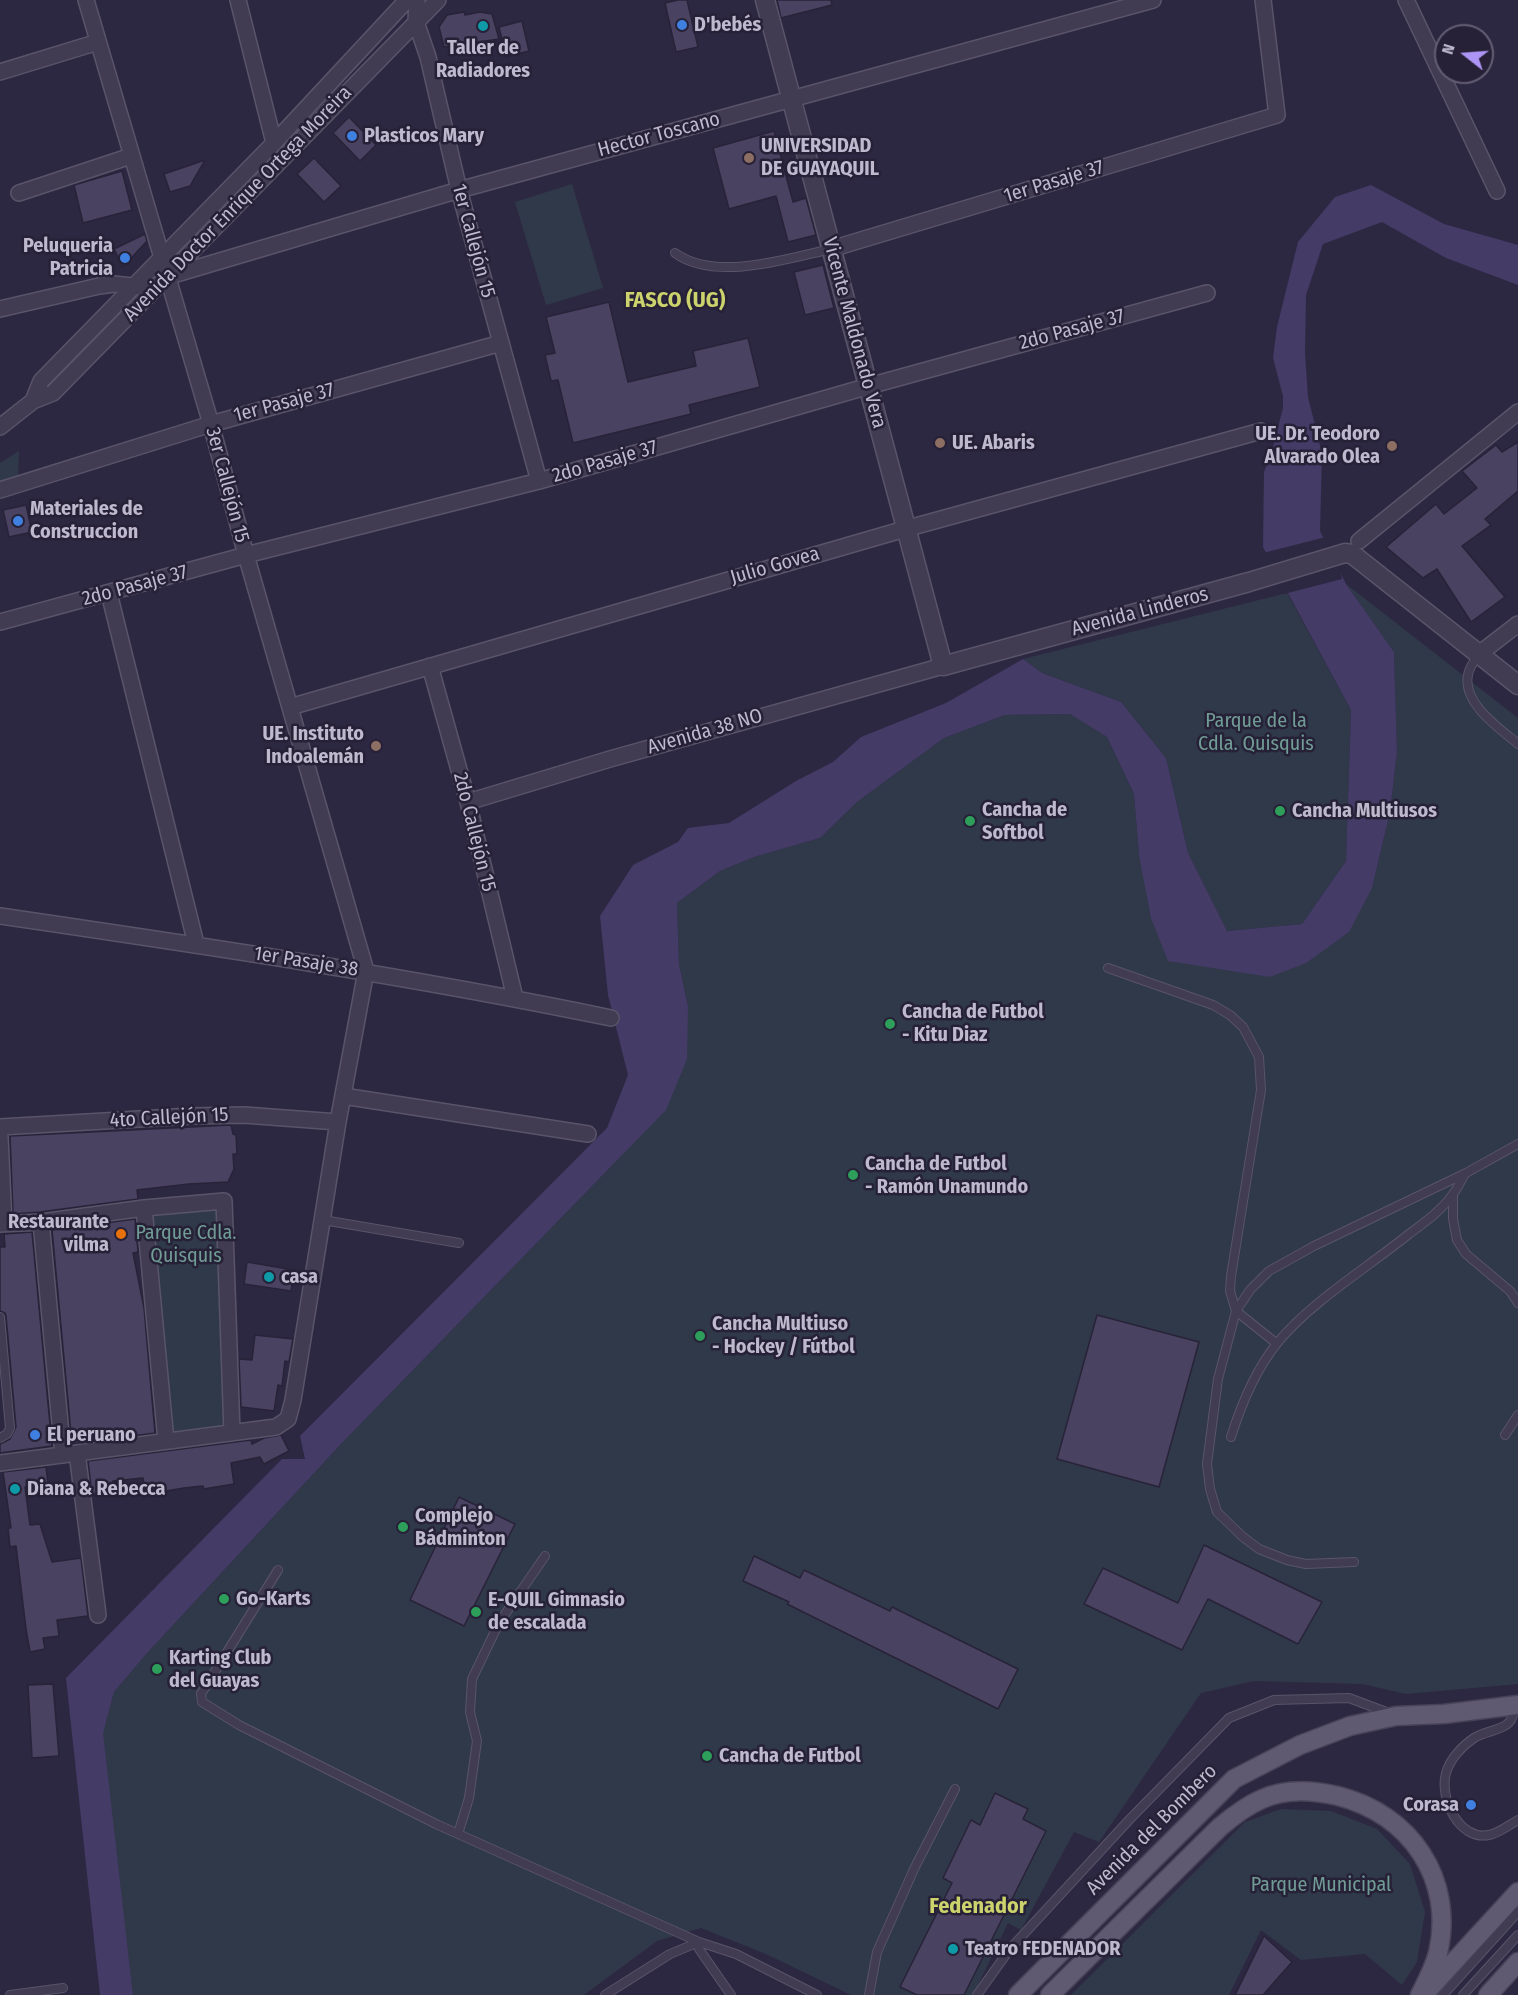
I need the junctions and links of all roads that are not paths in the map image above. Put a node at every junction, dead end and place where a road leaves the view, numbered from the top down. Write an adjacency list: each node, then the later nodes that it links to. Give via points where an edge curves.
1 (86, 0): 11 (street, 3er Callejón 15)
2 (238, 0): 14 (street)
3 (407, 0): 14 (street, Avenida Doctor Enrique Ortega Moreira)
4 (417, 0): 10 (street, 1er Callejón 15)
5 (438, 0): 10 (street, Avenida Doctor Enrique Ortega Moreira)
6 (765, 0): 13 (street, Vicente Maldonado Vera)
7 (1153, 0): 13 (street, Hector Toscano)
8 (1263, 0): 19 (street, 1er Pasaje 37, via 1277,115)
9 (1406, 0): 17 (street)
10 (416, 22): 16 (street, 1er Callejón 15); 22 (street, Avenida Doctor Enrique Ortega Moreira)
11 (98, 42): 12 (street); 15 (street, 3er Callejón 15)
12 (0, 72)
13 (791, 98): 16 (street, Hector Toscano); 19 (street, Vicente Maldonado Vera)
14 (274, 143): 21 (street, Avenida Doctor Enrique Ortega Moreira)
15 (131, 156): 18 (street); 21 (street, 3er Callejón 15)
16 (459, 190): 22 (street, Hector Toscano); 27 (street, 1er Callejón 15)
17 (1497, 191)
18 (19, 193)
19 (831, 249): 20 (lane, via 726,267 700,265); 28 (street, Vicente Maldonado Vera)
20 (675, 253)
21 (161, 260): 22 (street, 3er Callejón 15); 23 (street, Avenida Doctor Enrique Ortega Moreira)
22 (166, 277): 24 (street, Avenida Doctor Enrique Ortega Moreira); 31 (street, 3er Callejón 15)
23 (136, 285): 24 (street); 26 (street, via 99,286); 29 (street, Avenida Doctor Enrique Ortega Moreira, via 41,381)
24 (153, 291): 29 (street, Avenida Doctor Enrique Ortega Moreira, via 53,393)
25 (1207, 292): 28 (street, 2do Pasaje 37)
26 (0, 309)
27 (501, 343): 31 (street, 1er Pasaje 37); 34 (street, 1er Callejón 15)
28 (869, 386): 34 (street, 2do Pasaje 37); 36 (street, Vicente Maldonado Vera)
29 (33, 401): 32 (street, Avenida Doctor Enrique Ortega Moreira)
30 (1518, 412): 37 (street)
31 (211, 424): 35 (street, 1er Pasaje 37); 38 (street, 3er Callejón 15)
32 (0, 427)
33 (1261, 431): 36 (street, Julio Govea)
34 (539, 481): 38 (street, 2do Pasaje 37)
35 (0, 490)
36 (905, 529): 43 (street, Julio Govea); 44 (street, Vicente Maldonado Vera)
37 (1359, 541)
38 (246, 555): 39 (street, 2do Pasaje 37); 46 (street, 3er Callejón 15)
39 (109, 593): 40 (street, 2do Pasaje 37); 50 (street)
40 (0, 622)
41 (1518, 624): 42 (street)
42 (1479, 654): 44 (street, Avenida Linderos, via 1352,554 1345,553); 45 (street); 47 (lane, via 1468,673 1469,696)
43 (430, 666): 46 (street, Julio Govea); 48 (street, 2do Callejón 15)
44 (943, 666): 48 (street, Avenida 38 NO)
45 (1518, 685)
46 (290, 707): 52 (street, 3er Callejón 15)
47 (1518, 744)
48 (468, 802): 53 (street, 2do Callejón 15)
49 (0, 916): 50 (street, 1er Pasaje 38)
50 (196, 944): 52 (street, 1er Pasaje 38)
51 (1108, 968): 69 (lane, via 1213,1005 1230,1015 1244,1027 1259,1057 1261,1090 1231,1276 1230,1291)
52 (366, 971): 53 (street, 1er Pasaje 38); 55 (street)
53 (515, 998): 54 (street, 1er Pasaje 38)
54 (611, 1018)
55 (343, 1096): 56 (street); 58 (street)
56 (338, 1122): 57 (street, 4to Callejón 15, via 244,1115); 64 (street)
57 (0, 1127)
58 (588, 1134)
59 (0, 1137): 66 (street)
60 (1518, 1144): 61 (lane)
61 (1466, 1173): 62 (lane); 69 (lane, via 1269,1271)
62 (1453, 1194): 68 (lane, via 1457,1240 1466,1254 1510,1291); 71 (lane, via 1438,1211)
63 (144, 1208): 65 (street); 73 (street, via 224,1201); 77 (street)
64 (323, 1220): 67 (lane); 73 (street, via 288,1419 276,1427)
65 (41, 1222): 66 (street); 78 (street)
66 (2, 1224)
67 (459, 1243)
68 (1518, 1303)
69 (1236, 1311): 71 (lane); 81 (lane, via 1218,1379 1207,1464 1217,1512 1259,1549 1287,1560 1306,1564)
70 (0, 1317): 76 (lane, via 10,1428)
71 (1276, 1343): 75 (lane, via 1249,1391)
72 (1518, 1415): 74 (lane)
73 (232, 1433): 77 (street)
74 (1505, 1435)
75 (1231, 1437)
76 (0, 1438)
77 (166, 1441): 78 (street)
78 (70, 1454): 79 (street); 83 (street)
79 (0, 1463)
80 (545, 1556): 88 (lane, via 499,1623 472,1679 470,1712 477,1741)
81 (1354, 1562)
82 (279, 1570): 88 (lane, via 201,1694 202,1702 239,1725)
83 (98, 1615)
84 (1515, 1705): 85 (main road, Avenida del Bombero); 87 (lane, via 1511,1721 1476,1736 1453,1758 1444,1792 1449,1809 1473,1833 1487,1836)
85 (1396, 1716): 100 (lane, via 1349,1698 1274,1700 1229,1718 1010,1949); 101 (main road, Avenida del Bombero, via 1350,1725 1234,1779)
86 (955, 1789): 99 (lane, via 877,1952)
87 (1518, 1820)
88 (459, 1834): 92 (lane)
89 (1518, 1892): 103 (main road)
90 (1518, 1912): 104 (lane)
91 (1518, 1935): 105 (lane)
92 (699, 1942): 96 (lane, via 670,1954); 97 (lane, via 699,1949); 98 (lane, via 736,1954)
93 (1518, 1962): 106 (main road)
94 (63, 1988): 95 (lane)
95 (10, 1995)
96 (604, 1995)
97 (730, 1995)
98 (817, 1995)
99 (869, 1995)
100 (977, 1995)
101 (1018, 1995)
102 (1050, 1995): 103 (main road, via 1234,1815 1262,1798 1306,1791 1351,1799 1389,1818 1428,1863 1436,1883 1440,1931 1438,1952)
103 (1422, 1995)
104 (1443, 1995)
105 (1463, 1995)
106 (1488, 1995)

